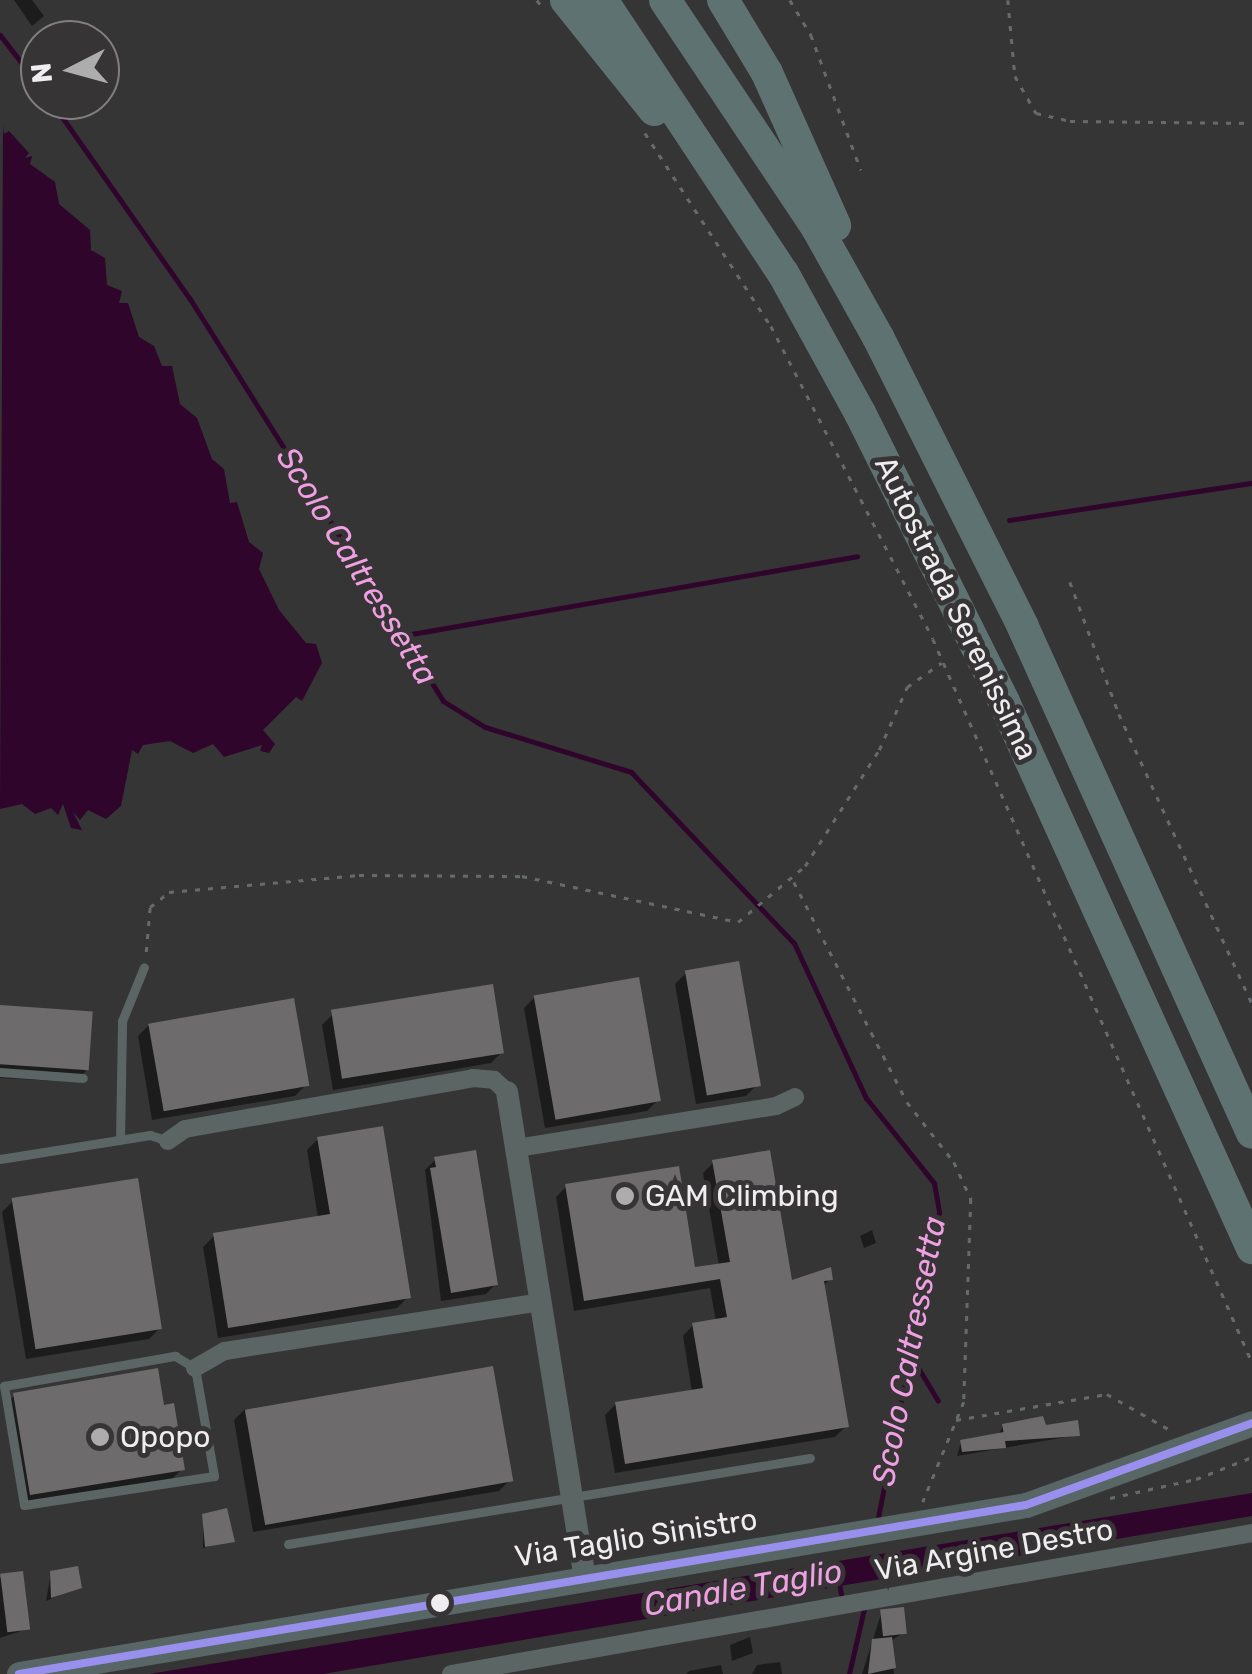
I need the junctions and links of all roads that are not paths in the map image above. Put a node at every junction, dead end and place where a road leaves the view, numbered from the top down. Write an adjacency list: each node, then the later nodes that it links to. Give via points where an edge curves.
1 (602, 0): 5 (highway, Autostrada Serenissima, via 783,272)
2 (665, 0): 6 (highway, Autostrada Serenissima, via 817,228)
3 (722, 0): 6 (highway, via 766,73 841,239 896,338 1004,564)
4 (557, 7): 5 (highway, via 687,151)
5 (860, 413): 17 (highway, Autostrada Serenissima, via 1004,702)
6 (1024, 627): 12 (highway, Autostrada Serenissima)
7 (144, 967): 13 (lane, via 122,1021)
8 (0, 1072): 9 (lane)
9 (83, 1078)
10 (507, 1092): 14 (street, via 494,1080 473,1078 185,1129); 15 (street)
11 (796, 1098): 15 (street)
12 (1252, 1132)
13 (120, 1140): 14 (lane, via 150,1135); 16 (lane)
14 (168, 1141)
15 (517, 1148): 18 (street)
16 (0, 1159)
17 (1252, 1248)
18 (542, 1302): 19 (street, via 225,1352); 22 (street)
19 (196, 1368): 19 (lane, via 214,1476 24,1505 4,1386 175,1356)
20 (1252, 1423): 25 (main road, Via Taglio Sinistro, via 1076,1490 919,1524)
21 (810, 1458): 22 (lane)
22 (572, 1498): 24 (lane); 25 (street)
23 (1252, 1532): 27 (street, Via Argine Destro)
24 (288, 1544)
25 (585, 1579): 26 (main road, Via Taglio Sinistro)
26 (18, 1674)
27 (451, 1674)

